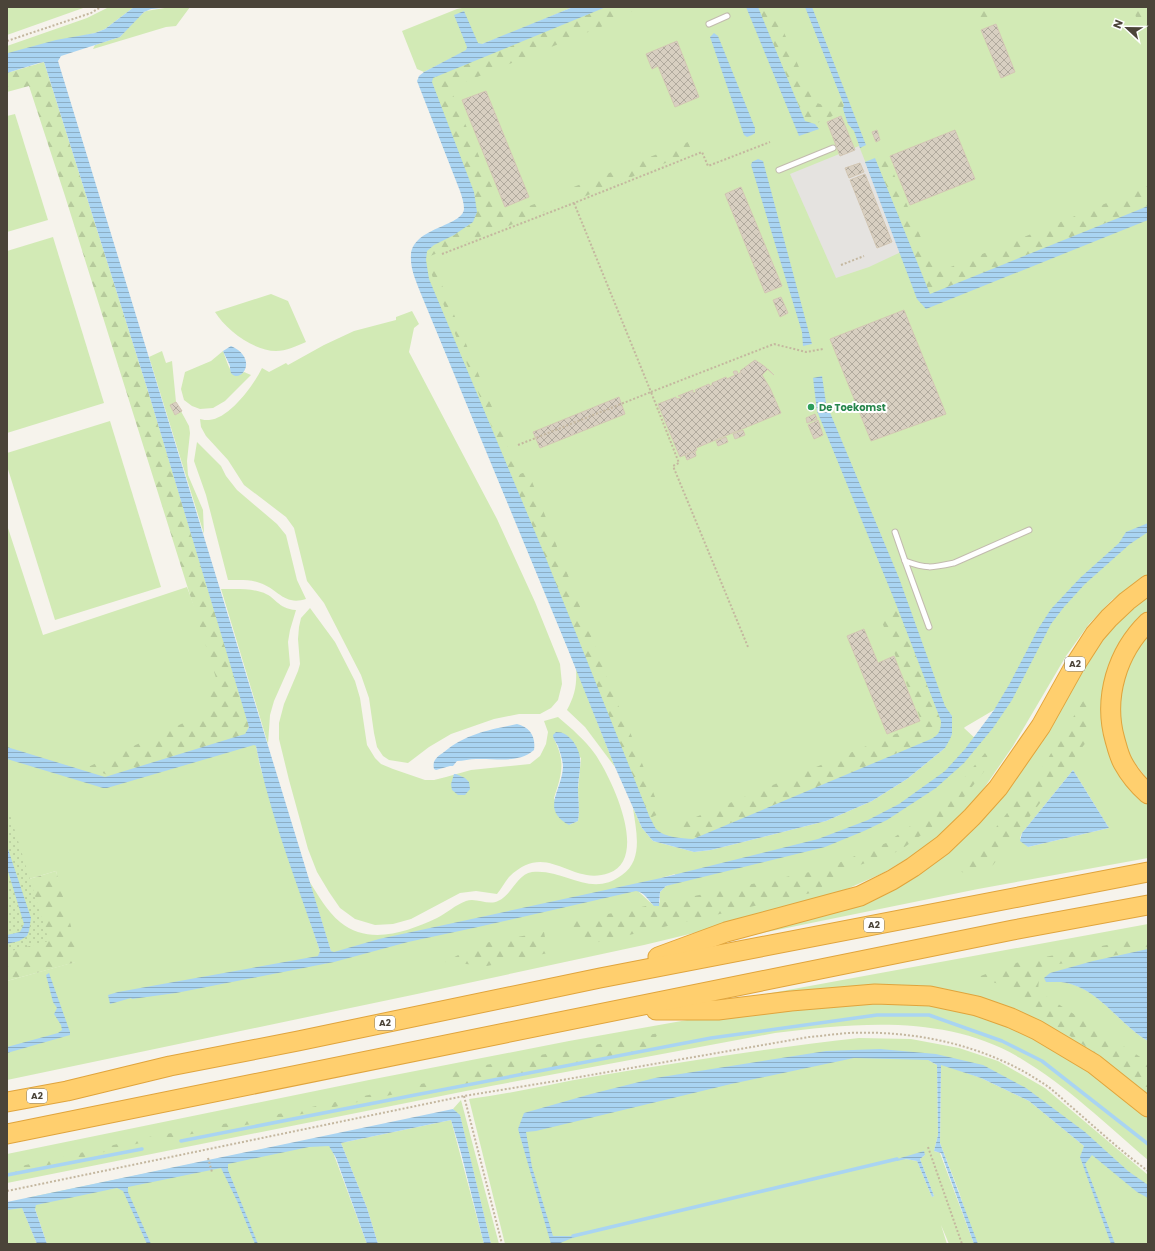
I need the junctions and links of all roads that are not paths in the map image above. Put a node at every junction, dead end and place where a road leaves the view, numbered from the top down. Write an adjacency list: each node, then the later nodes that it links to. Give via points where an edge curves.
1 (726, 16): 2 (lane)
2 (709, 24)
3 (834, 148): 4 (lane)
4 (779, 170)
5 (1029, 530): 7 (lane, via 934,568 924,568)
6 (895, 532): 7 (lane)
7 (905, 561): 10 (lane)
8 (1148, 585): 14 (highway, A2, via 1127,601 1095,634 1041,726 998,788 943,845 913,867 860,896 726,932)
9 (1148, 622): 11 (highway, via 1124,654 1115,677 1110,722 1122,762)
10 (929, 627)
11 (1148, 794)
12 (1148, 872): 14 (highway, A2)
13 (1148, 905): 15 (highway)
14 (600, 978): 16 (highway, A2)
15 (613, 1011): 17 (highway, via 718,1010 875,994 930,996 977,1006 1037,1030 1094,1064); 18 (highway)
16 (7, 1102)
17 (1148, 1107)
18 (7, 1134)

